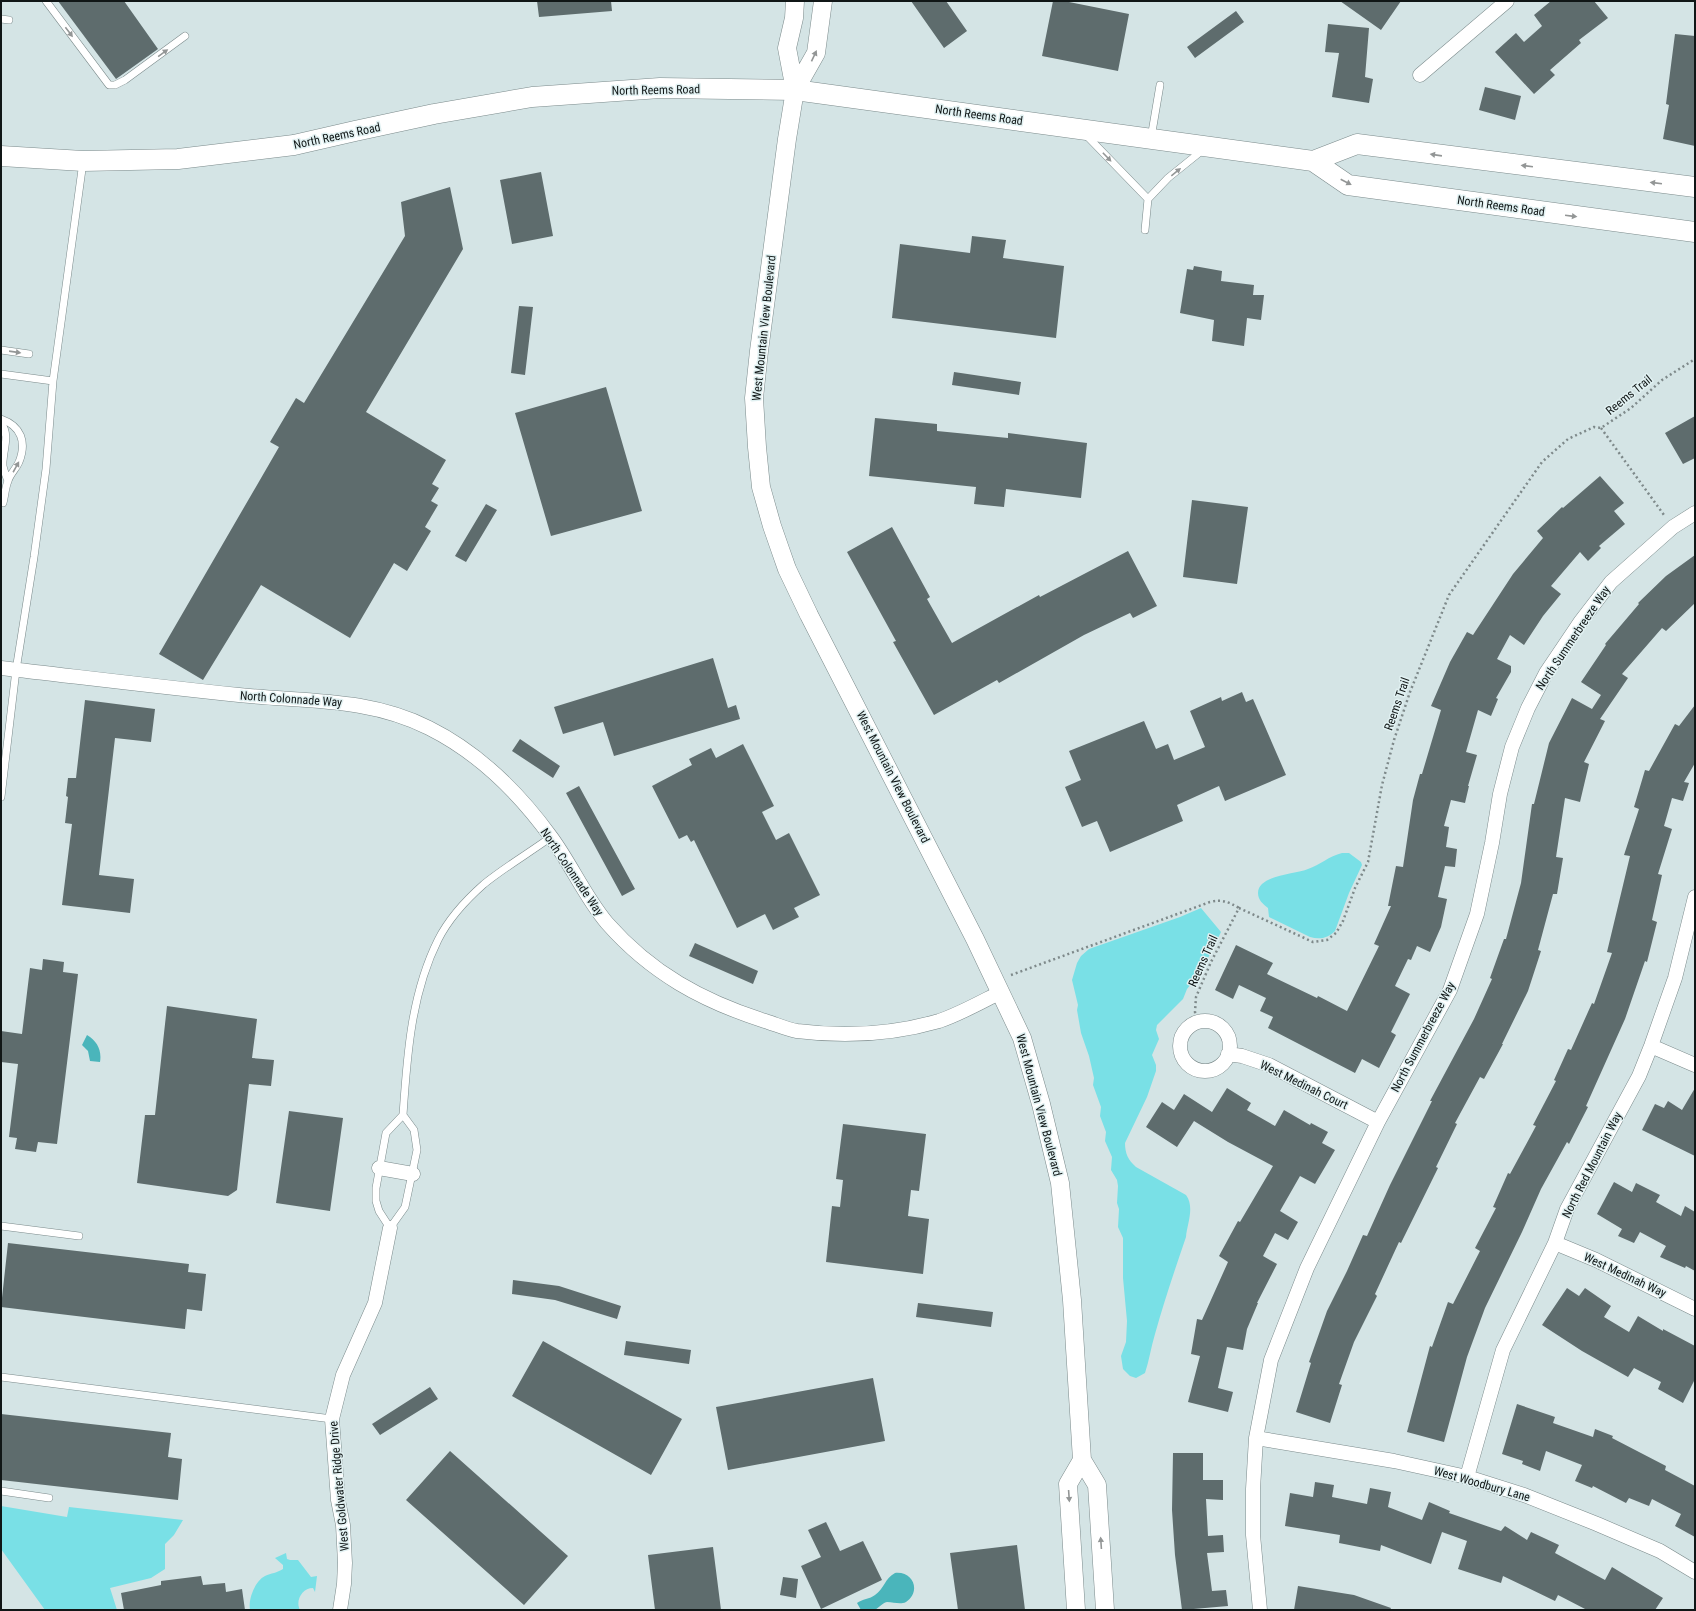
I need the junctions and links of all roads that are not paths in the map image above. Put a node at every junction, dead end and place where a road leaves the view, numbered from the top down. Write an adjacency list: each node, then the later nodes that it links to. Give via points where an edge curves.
1 (46, 1): 7 (lane, one-way to 7, via 109,84 114,85 125,80)
2 (795, 1): 10 (street, West Mountain View Boulevard, via 787,48)
3 (823, 1): 10 (street, West Mountain View Boulevard, one-way to 3, via 816,53)
4 (1508, 1): 8 (street)
5 (1, 19): 6 (lane)
6 (9, 20)
7 (186, 36)
8 (1420, 75)
9 (1160, 85): 12 (lane)
10 (795, 90): 11 (main road, North Reems Road); 15 (main road, North Reems Road, via 660,88 532,97 434,114 287,146 178,159); 35 (street, West Mountain View Boulevard, via 786,140 754,398 761,486 772,526 791,575)
11 (1080, 129): 12 (main road, North Reems Road); 18 (lane, one-way to 18)
12 (1151, 138): 13 (main road, North Reems Road)
13 (1208, 147): 16 (main road, North Reems Road); 18 (lane, one-way to 13, via 1168,178)
14 (1, 156): 15 (main road, North Reems Road)
15 (83, 161): 24 (lane)
16 (1313, 161): 17 (main road, North Reems Road, one-way to 16, via 1357,144); 20 (main road, North Reems Road, one-way to 20, via 1348,185)
17 (1695, 187)
18 (1148, 199): 19 (lane)
19 (1146, 230)
20 (1695, 232)
21 (1, 350): 22 (lane, one-way to 22)
22 (29, 354)
23 (1, 374): 24 (lane)
24 (53, 381): 31 (lane, via 46,469)
25 (1, 419): 27 (lane, one-way to 25, via 19,462 22,441 15,426)
26 (1, 423): 27 (lane, via 6,430 4,466)
27 (8, 481): 28 (lane)
28 (3, 503)
29 (1695, 513): 40 (street, North Summerbreeze Way, via 1673,527 1611,582 1546,673 1512,747 1500,794 1477,914 1465,950 1450,990)
30 (1, 668): 31 (street, North Colonnade Way)
31 (16, 670): 32 (lane); 33 (street, North Colonnade Way, via 243,696 350,703 389,712 428,727 467,751 515,794)
32 (1, 797)
33 (551, 837): 35 (street, North Colonnade Way, via 606,922 634,950 662,974 696,994 733,1011 795,1031 869,1033 940,1020); 39 (lane, via 484,884 438,939 423,977 408,1045)
34 (1695, 896): 36 (street, North Red Mountain Way, via 1675,978)
35 (998, 987): 51 (street, West Mountain View Boulevard, via 1022,1038 1042,1104 1060,1183 1072,1300)
36 (1651, 1046): 38 (street); 46 (street, North Red Mountain Way, via 1639,1076 1567,1209)
37 (1228, 1054): 37 (street, via 1218,1067 1202,1071 1187,1064 1182,1057 1181,1040 1190,1026 1205,1021 1220,1026 1225,1032 1230,1047); 40 (street, West Medinah Court, via 1269,1065)
38 (1695, 1065)
39 (403, 1115): 41 (lane, via 386,1133); 42 (lane, via 414,1130 418,1150)
40 (1378, 1122): 50 (street, North Summerbreeze Way, via 1307,1268 1272,1360)
41 (379, 1168): 42 (street); 44 (lane, via 375,1196 379,1211)
42 (412, 1174): 44 (lane, via 405,1207)
43 (1, 1226): 45 (lane)
44 (390, 1228): 49 (street, West Goldwater Ridge Drive, via 375,1303 343,1375)
45 (79, 1236)
46 (1555, 1243): 47 (street, West Medinah Way, via 1596,1260); 52 (street, North Red Mountain Way, via 1503,1350)
47 (1695, 1309)
48 (1, 1377): 49 (lane)
49 (332, 1419): 56 (street, West Goldwater Ridge Drive, via 345,1563)
50 (1256, 1438): 52 (street, West Woodbury Lane, via 1394,1461); 59 (street, North Summerbreeze Way, via 1253,1535)
51 (1082, 1460): 57 (street, one-way to 57, via 1068,1484); 58 (street, West Mountain View Boulevard, one-way to 51, via 1097,1485)
52 (1467, 1477): 55 (street, West Woodbury Lane, via 1524,1495 1597,1524 1660,1551)
53 (1, 1491): 54 (lane)
54 (49, 1498)
55 (1695, 1572)
56 (340, 1610)
57 (1076, 1610)
58 (1105, 1610)
59 (1260, 1610)

